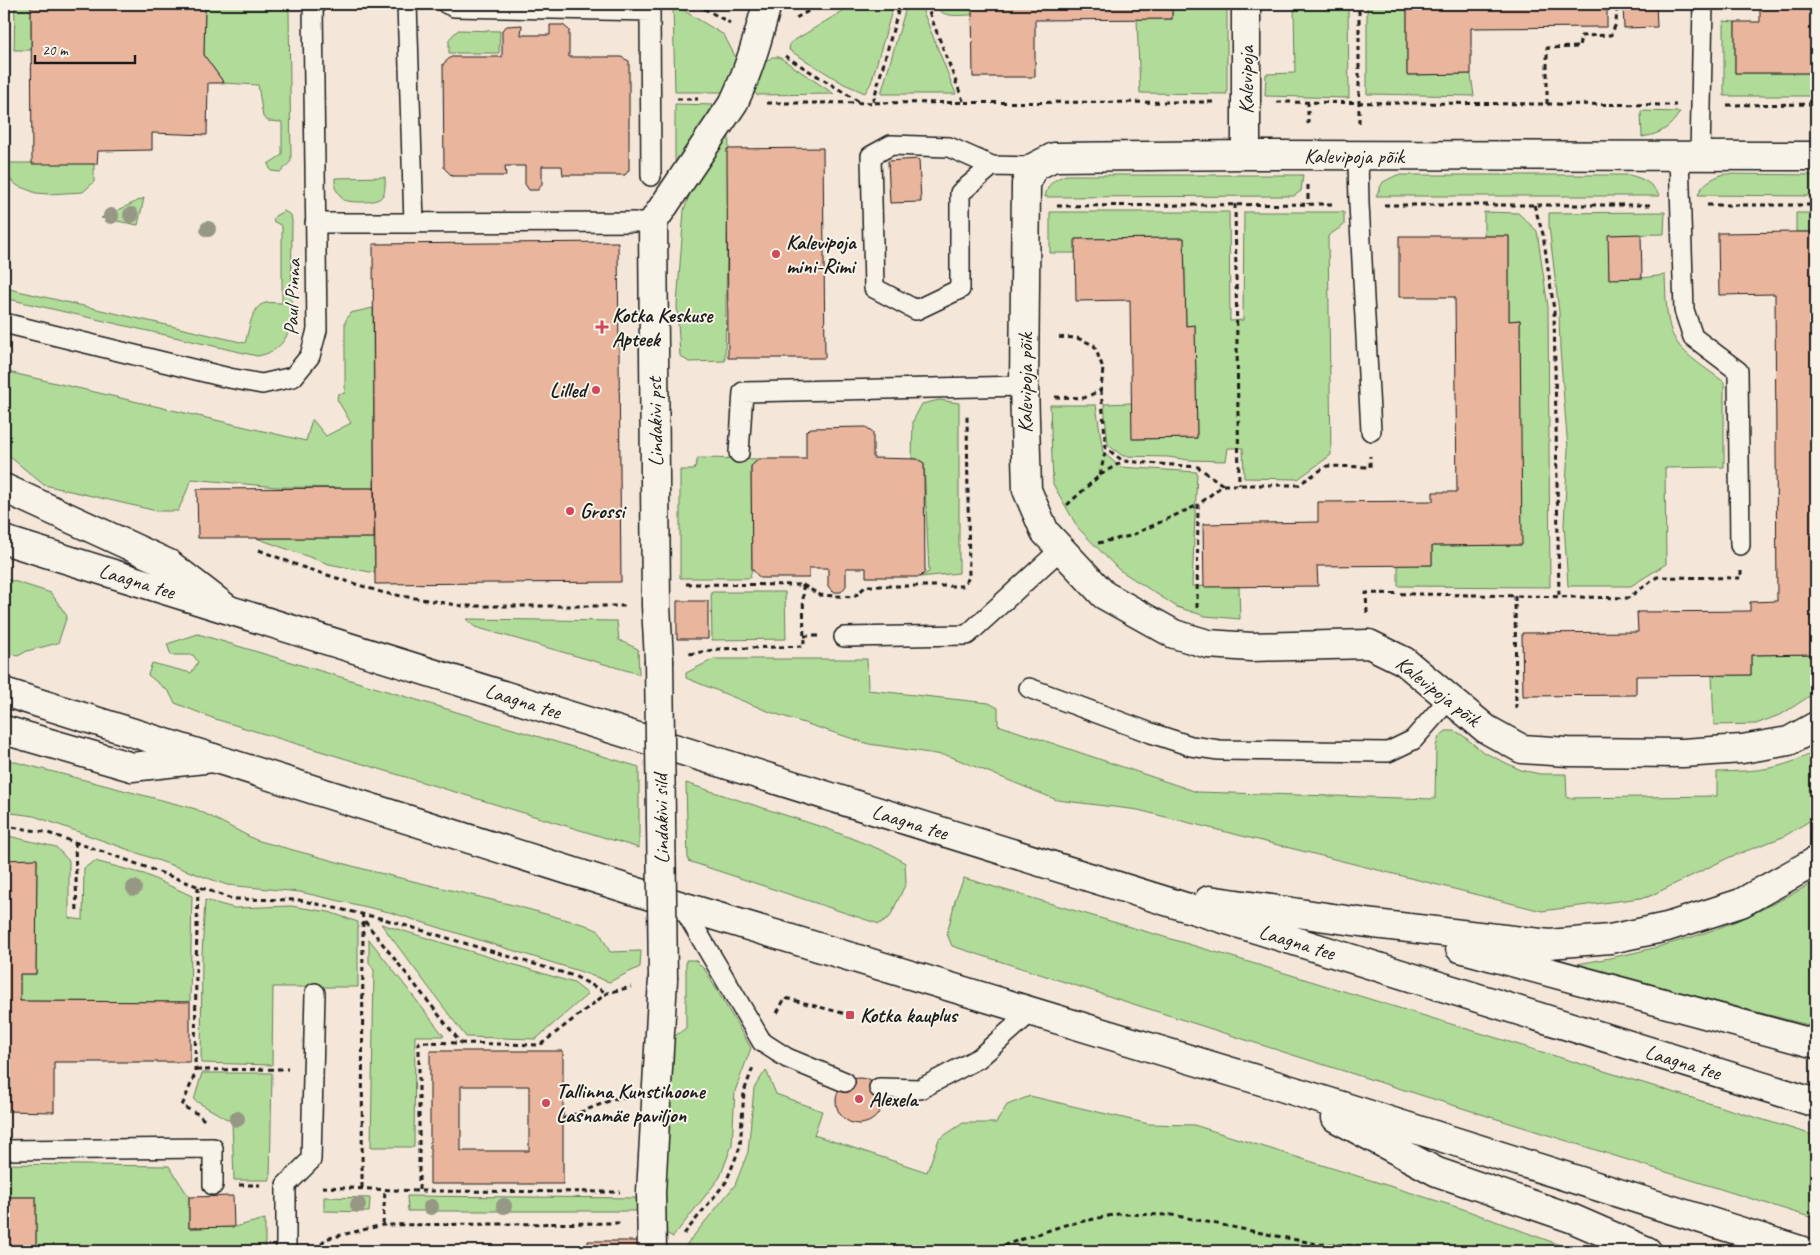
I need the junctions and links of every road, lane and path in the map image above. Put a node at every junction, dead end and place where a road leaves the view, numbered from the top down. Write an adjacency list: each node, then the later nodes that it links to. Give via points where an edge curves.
1 (313, 4): 32 (lane, Paul Pinna)
2 (407, 4): 30 (lane)
3 (447, 4): 23 (lane, via 454,7 650,11)
4 (696, 4): 12 (path)
5 (767, 4): 12 (main road)
6 (900, 4): 14 (path)
7 (926, 4): 15 (path)
8 (1246, 4): 17 (main road, Kalevipoja)
9 (1359, 4): 18 (path)
10 (1617, 4): 16 (path, via 1616,24 1611,35 1581,36 1579,47 1547,48)
11 (1703, 4): 20 (lane)
12 (758, 39): 13 (path); 31 (main road, via 734,102)
13 (859, 102)
14 (873, 102)
15 (964, 103)
16 (1547, 104)
17 (1246, 156): 18 (main road, Kalevipoja põik); 22 (main road, Kalevipoja põik, via 1054,157)
18 (1358, 156): 20 (main road, Kalevipoja põik); 25 (lane)
19 (1816, 156): 20 (main road, Kalevipoja põik)
20 (1690, 157): 27 (lane)
21 (992, 166): 21 (lane, via 949,147 891,145 871,156 874,288 916,310 960,289 960,193); 22 (lane)
22 (1034, 167): 29 (main road, Kalevipoja põik, via 1026,184)
23 (651, 176)
24 (1235, 204): 25 (path); 29 (path); 44 (path)
25 (1359, 204): 26 (path); 38 (lane)
26 (1534, 205): 27 (path); 56 (path, via 1543,234 1554,310)
27 (1680, 205): 28 (path); 50 (lane, via 1684,310 1693,337 1738,370)
28 (1816, 205)
29 (1026, 206): 34 (main road, Kalevipoja põik)
30 (414, 222): 31 (lane); 32 (lane)
31 (653, 222): 54 (main road, Lindakivi pst)
32 (315, 223): 33 (lane, Paul Pinna, via 317,330 310,356 293,376 262,384 229,378)
33 (4, 323)
34 (1025, 336): 36 (path, via 1077,338 1094,345 1103,368); 37 (main road, Kalevipoja põik)
35 (967, 387): 37 (lane); 40 (lane, via 743,392); 53 (path, via 969,578 962,586 866,586 854,597 820,595)
36 (1101, 390): 37 (path, via 1084,398); 39 (path)
37 (1024, 391): 52 (main road, Kalevipoja põik, via 1027,490 1045,532)
38 (1370, 431): 44 (path, via 1370,467 1327,466 1298,485)
39 (1106, 448): 41 (path); 42 (path)
40 (740, 453)
41 (1123, 461): 42 (path); 43 (path, via 1198,467)
42 (1100, 475): 47 (path)
43 (1223, 485): 44 (path); 46 (path)
44 (1239, 485)
45 (4, 488): 57 (main road, via 169,564)
46 (1198, 505): 49 (path, via 1130,536); 59 (path, via 1197,614)
47 (1062, 510)
48 (4, 540): 57 (main road, Laagna tee)
49 (1097, 544)
50 (1740, 545): 56 (path, via 1741,578 1658,577 1628,598)
51 (259, 550): 54 (path, via 384,593 463,606)
52 (1061, 550): 58 (lane, via 968,635); 59 (main road, Kalevipoja põik, via 1104,595 1174,634)
53 (803, 585): 54 (path); 61 (path, via 804,646 719,649)
54 (656, 595): 61 (main road, Lindakivi pst)
55 (1515, 596): 56 (path); 60 (path, via 1366,593); 67 (path, via 1516,706)
56 (1559, 597)
57 (227, 609): 73 (main road, Laagna tee)
58 (844, 636)
59 (1208, 644): 60 (main road, Kalevipoja põik, via 1251,647)
60 (1369, 644): 64 (main road, Kalevipoja põik, via 1404,661)
61 (658, 660): 79 (main road, Lindakivi sild, bridge)
62 (1029, 688): 64 (lane, via 1151,734 1191,746 1219,750 1388,752 1413,740)
63 (4, 692): 68 (main road)
64 (1449, 698): 67 (main road, Kalevipoja põik, via 1486,729)
65 (1816, 726): 67 (main road, Kalevipoja põik, via 1789,741 1742,749 1674,753)
66 (4, 730): 68 (main road, via 132,767)
67 (1522, 749)
68 (213, 758): 74 (main road)
69 (4, 826): 70 (path, via 45,832)
70 (75, 842): 72 (path); 76 (path)
71 (1816, 861): 78 (main road, via 1741,903 1667,927 1610,939 1549,944)
72 (198, 887): 75 (path, via 232,899 299,900); 88 (path)
73 (1123, 888): 78 (main road); 93 (main road, Laagna tee)
74 (682, 906): 82 (main road); 84 (lane)
75 (362, 913): 77 (path); 81 (path, via 574,976)
76 (76, 914)
77 (363, 919): 85 (path); 99 (path)
78 (1374, 924): 86 (main road)
79 (663, 979): 81 (path); 92 (main road)
80 (315, 993): 87 (lane)
81 (607, 993): 85 (path, via 540,1045)
82 (1031, 1012): 90 (main road); 91 (lane, via 979,1058 920,1089)
83 (850, 1014): 84 (path, via 785,998)
84 (762, 1042): 89 (lane, via 787,1058); 105 (path, via 744,1092 740,1147 726,1182)
85 (461, 1043): 101 (path, via 419,1042)
86 (1816, 1044)
87 (313, 1068): 88 (path); 98 (lane, via 311,1160)
88 (196, 1070): 95 (path, via 182,1106 206,1122)
89 (845, 1082)
90 (1275, 1085): 111 (main road, via 1438,1172 1571,1218); 112 (main road)
91 (879, 1088)
92 (656, 1098): 94 (path, via 614,1099); 102 (main road)
93 (1816, 1104)
94 (563, 1119)
95 (213, 1148): 96 (lane); 97 (lane)
96 (4, 1150)
97 (213, 1185): 98 (path)
98 (286, 1185): 99 (path); 106 (lane)
99 (362, 1189): 100 (path)
100 (384, 1190): 101 (path); 104 (path)
101 (419, 1191): 102 (path)
102 (651, 1192): 103 (main road)
103 (650, 1223): 104 (path); 108 (main road)
104 (383, 1225): 107 (path, via 325,1239)
105 (684, 1235)
106 (286, 1251)
107 (316, 1251)
108 (652, 1251)
109 (986, 1251): 110 (path, via 1065,1225 1118,1214 1172,1215 1317,1244 1359,1246)
110 (1374, 1251)
111 (1648, 1251)
112 (1803, 1251)

